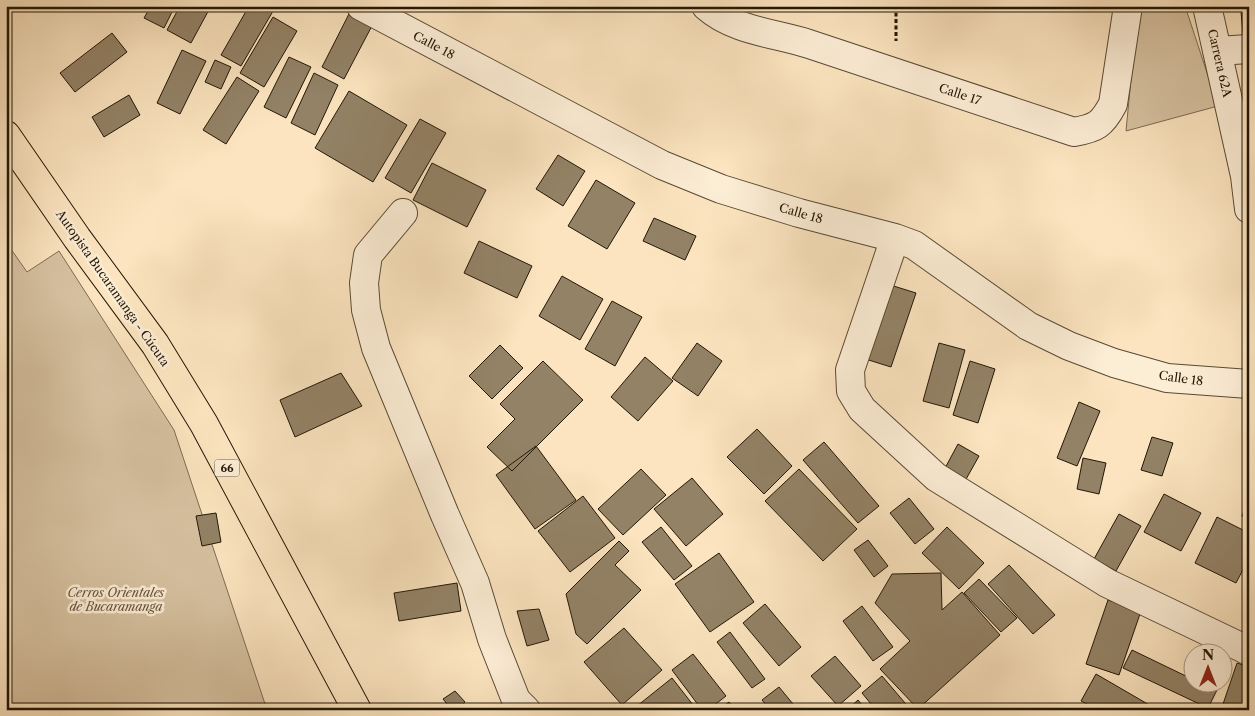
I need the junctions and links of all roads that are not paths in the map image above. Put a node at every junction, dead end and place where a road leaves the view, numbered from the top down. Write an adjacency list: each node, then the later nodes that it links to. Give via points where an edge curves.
1 (361, 6): 10 (street, Calle 18, via 662,165 721,189)
2 (706, 6): 3 (street, Calle 17, via 738,25 788,38 1074,132 1101,123 1113,104)
3 (1128, 6)
4 (1207, 6): 6 (street, Carrera 62A)
5 (1249, 49): 6 (street)
6 (1217, 51): 8 (street, Carrera 62A)
7 (6, 135): 13 (highway, Autopista Bucaramanga - Cúcuta / 66, via 155,344 204,424)
8 (1248, 193)
9 (403, 213): 14 (street, via 368,256 364,283 366,310 376,348 476,582 492,640 516,700)
10 (895, 238): 11 (street, Calle 18, via 928,254 1028,326 1069,346 1167,378); 12 (street, via 850,370 851,390 862,409 936,477 1107,583)
11 (1249, 384)
12 (1249, 651)
13 (357, 710)
14 (526, 710)

